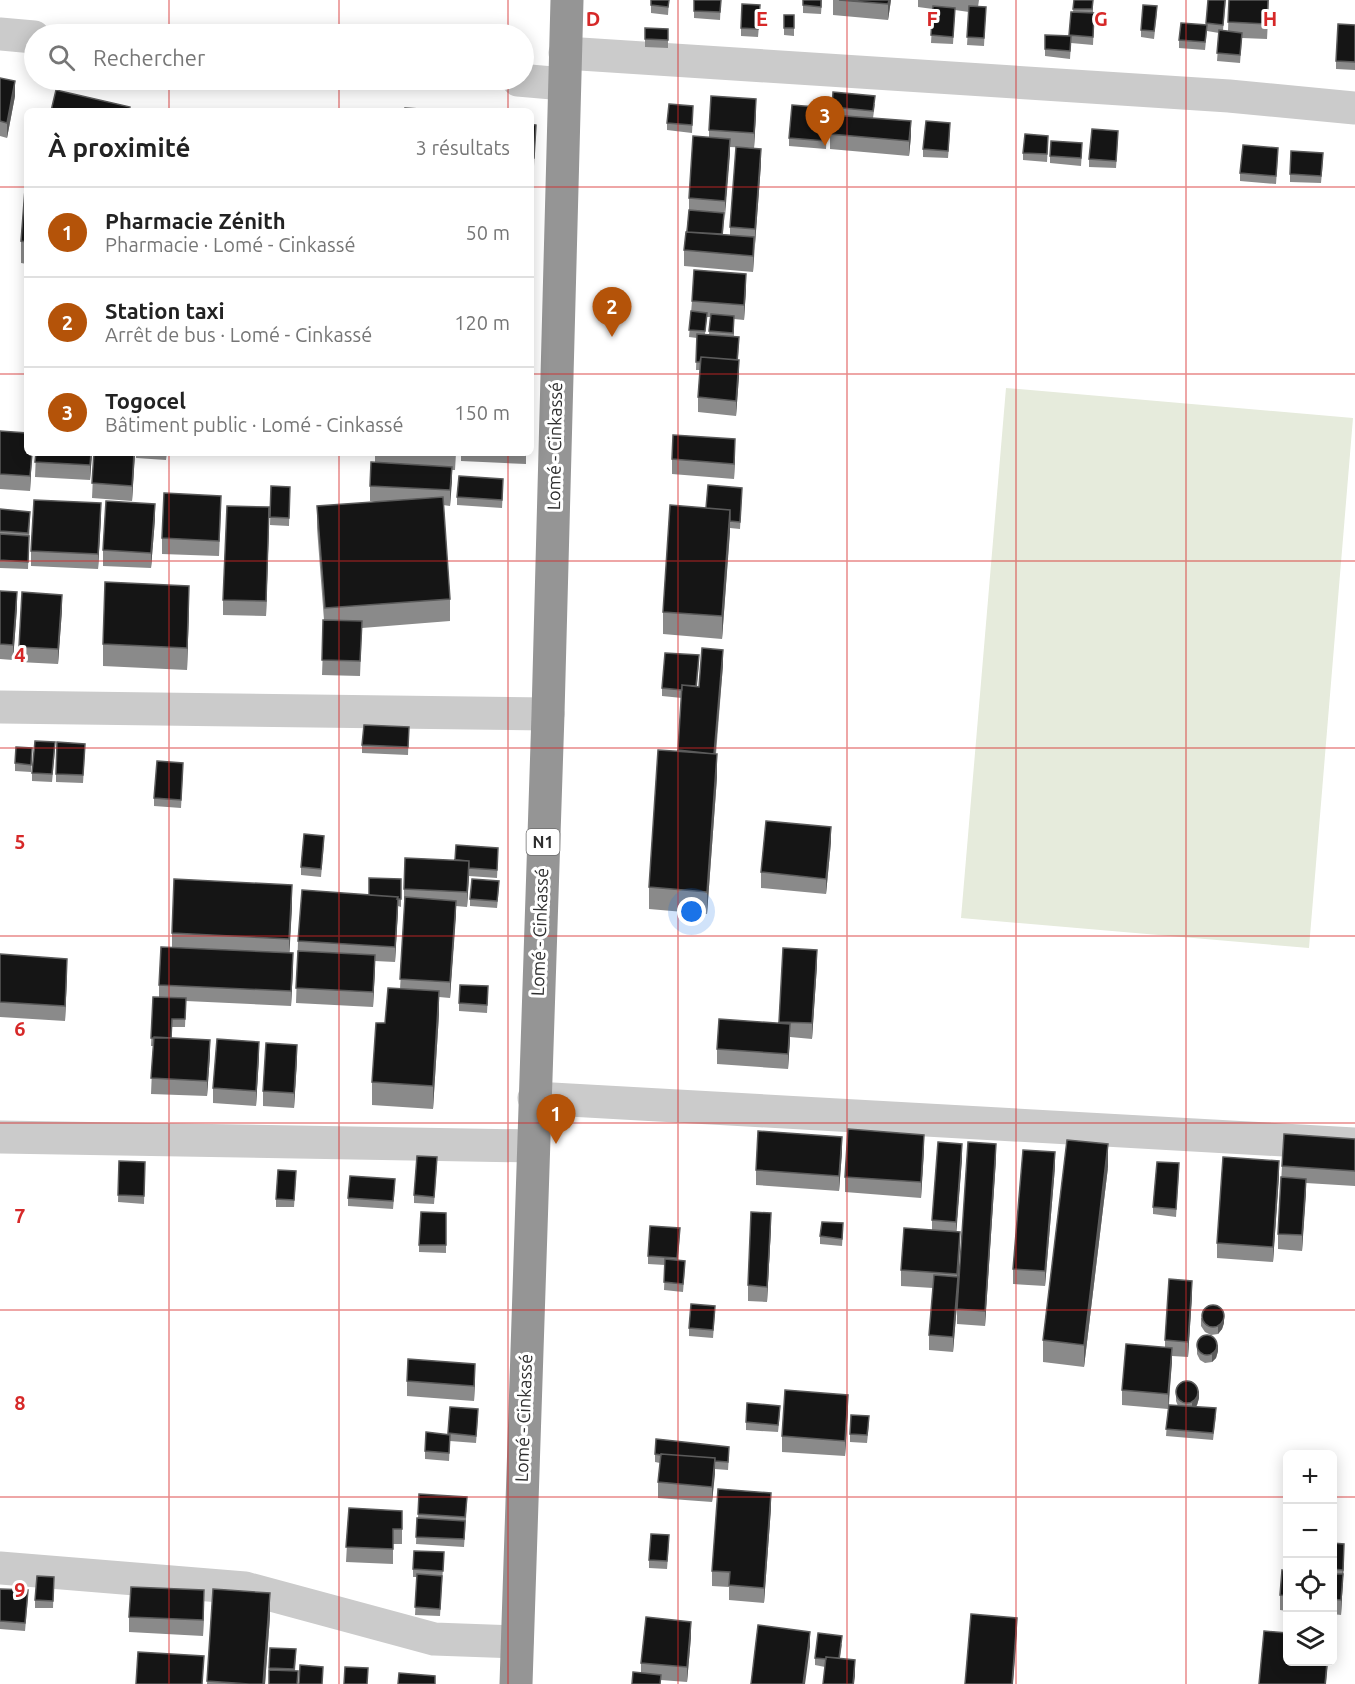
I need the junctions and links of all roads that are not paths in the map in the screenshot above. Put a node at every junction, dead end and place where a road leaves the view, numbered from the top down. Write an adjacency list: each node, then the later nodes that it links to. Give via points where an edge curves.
1 (567, 0): 4 (highway, Lomé - Cinkassé / N1)
2 (0, 34): 3 (street)
3 (24, 36)
4 (565, 68): 5 (street); 6 (street, via 1229,96); 8 (highway, Lomé - Cinkassé / N1)
5 (534, 76)
6 (1355, 108)
7 (0, 707): 8 (street)
8 (548, 714): 9 (highway, Lomé - Cinkassé / N1)
9 (534, 1098): 11 (street); 12 (highway, Lomé - Cinkassé / N1)
10 (0, 1137): 12 (street)
11 (1355, 1144)
12 (532, 1146): 14 (highway, Lomé - Cinkassé / N1)
13 (0, 1568): 14 (street, via 245,1588 434,1639)
14 (517, 1642): 15 (highway, Lomé - Cinkassé / N1)
15 (516, 1684)

